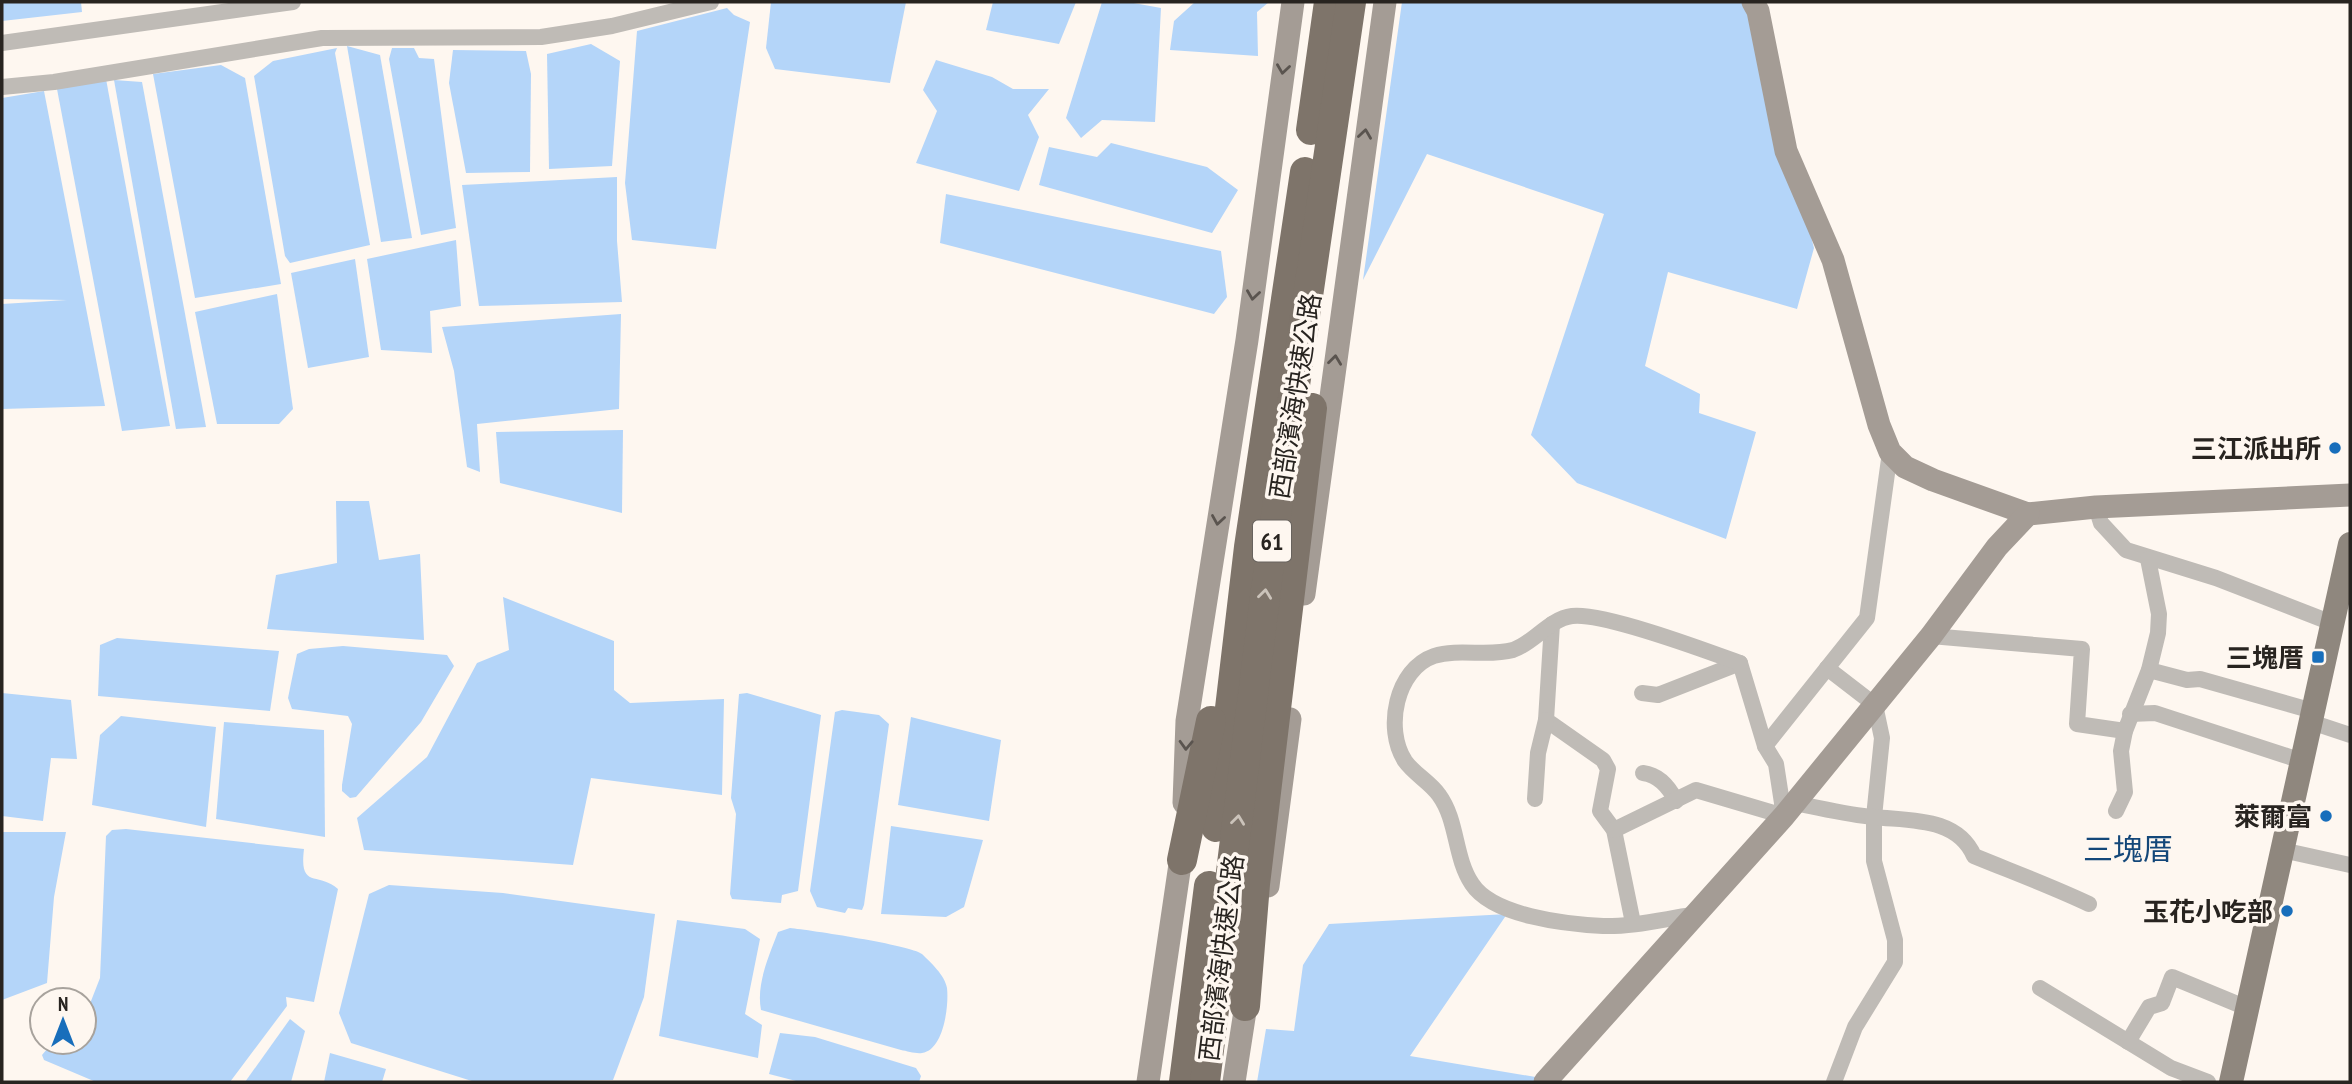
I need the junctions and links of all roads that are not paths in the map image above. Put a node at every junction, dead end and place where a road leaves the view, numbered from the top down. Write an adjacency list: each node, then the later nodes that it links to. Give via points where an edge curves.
1 (293, 2): 9 (street)
2 (711, 2): 10 (street, via 612,26 541,37 323,38)
3 (1293, 2): 40 (street, one-way to 40, via 1247,340 1187,721)
4 (1329, 2): 8 (highway, 西部濱海快速公路 / 61)
5 (1351, 2): 8 (highway, 西部濱海快速公路 / 61)
6 (1385, 2): 46 (street, one-way to 6, via 1274,851)
7 (1753, 2): 11 (street, via 1786,151 1833,260)
8 (1336, 36): 40 (highway, via 1278,266 1216,698); 46 (highway, via 1342,139); 50 (highway, 西部濱海快速公路 / 61, via 1249,547); 51 (highway, 西部濱海快速公路 / 61, one-way to 8, via 1271,549 1316,258)
9 (2, 43)
10 (2, 87)
11 (1890, 452): 14 (street, via 1905,467 1933,480); 21 (street, via 1867,618)
12 (2350, 495): 13 (street)
13 (2096, 507): 14 (street); 16 (street, via 2101,523 2126,550)
14 (2028, 514): 19 (street, via 1997,547)
15 (2350, 544): 17 (main road)
16 (2148, 559): 17 (street, via 2216,578); 22 (street, via 2159,614)
17 (2332, 622): 26 (main road)
18 (1552, 624): 20 (street, via 1571,616 1598,618); 27 (street); 44 (street, via 1514,650 1435,656 1418,664 1402,687 1395,715 1397,741 1405,760 1439,795 1451,819 1461,861 1483,899 1517,913 1604,926)
19 (1931, 636): 24 (street); 28 (street, via 2082,649 2077,724)
20 (1740, 663): 23 (street, via 1658,695); 30 (street)
21 (1828, 668): 24 (street); 30 (street)
22 (2150, 670): 25 (street); 26 (street, via 2200,679)
23 (1642, 694)
24 (1875, 705): 35 (street); 37 (street, via 1882,738)
25 (2130, 714): 28 (street); 31 (street, via 2155,713)
26 (2312, 716): 29 (street); 31 (main road)
27 (1546, 720): 33 (street); 38 (street, via 1603,760 1608,769 1600,811)
28 (2125, 731): 36 (street, via 2121,751 2125,792)
29 (2350, 735)
30 (1765, 746): 35 (street, via 1776,764)
31 (2302, 761): 39 (main road)
32 (1643, 773): 34 (street, via 1669,787)
33 (1535, 799)
34 (1676, 801): 35 (street, via 1696,790); 38 (street)
35 (1789, 810): 37 (street); 43 (street)
36 (2116, 811)
37 (1874, 817): 42 (street, via 1918,818 1968,843 1974,856); 54 (street, via 1874,861 1895,940 1895,962 1855,1027)
38 (1614, 830): 44 (street)
39 (2282, 850): 41 (street); 47 (main road)
40 (1182, 860): 49 (street)
41 (2350, 864)
42 (2089, 904)
43 (1692, 915): 44 (street); 53 (street)
44 (1633, 923)
45 (2040, 988): 48 (street)
46 (1245, 1006): 52 (street)
47 (2248, 1007): 48 (street, via 2172,977 2162,1003 2149,1007); 56 (main road)
48 (2128, 1042): 55 (street, via 2171,1068)
49 (1148, 1082)
50 (1184, 1082)
51 (1205, 1082)
52 (1234, 1082)
53 (1545, 1082)
54 (1834, 1082)
55 (2208, 1082)
56 (2231, 1082)

